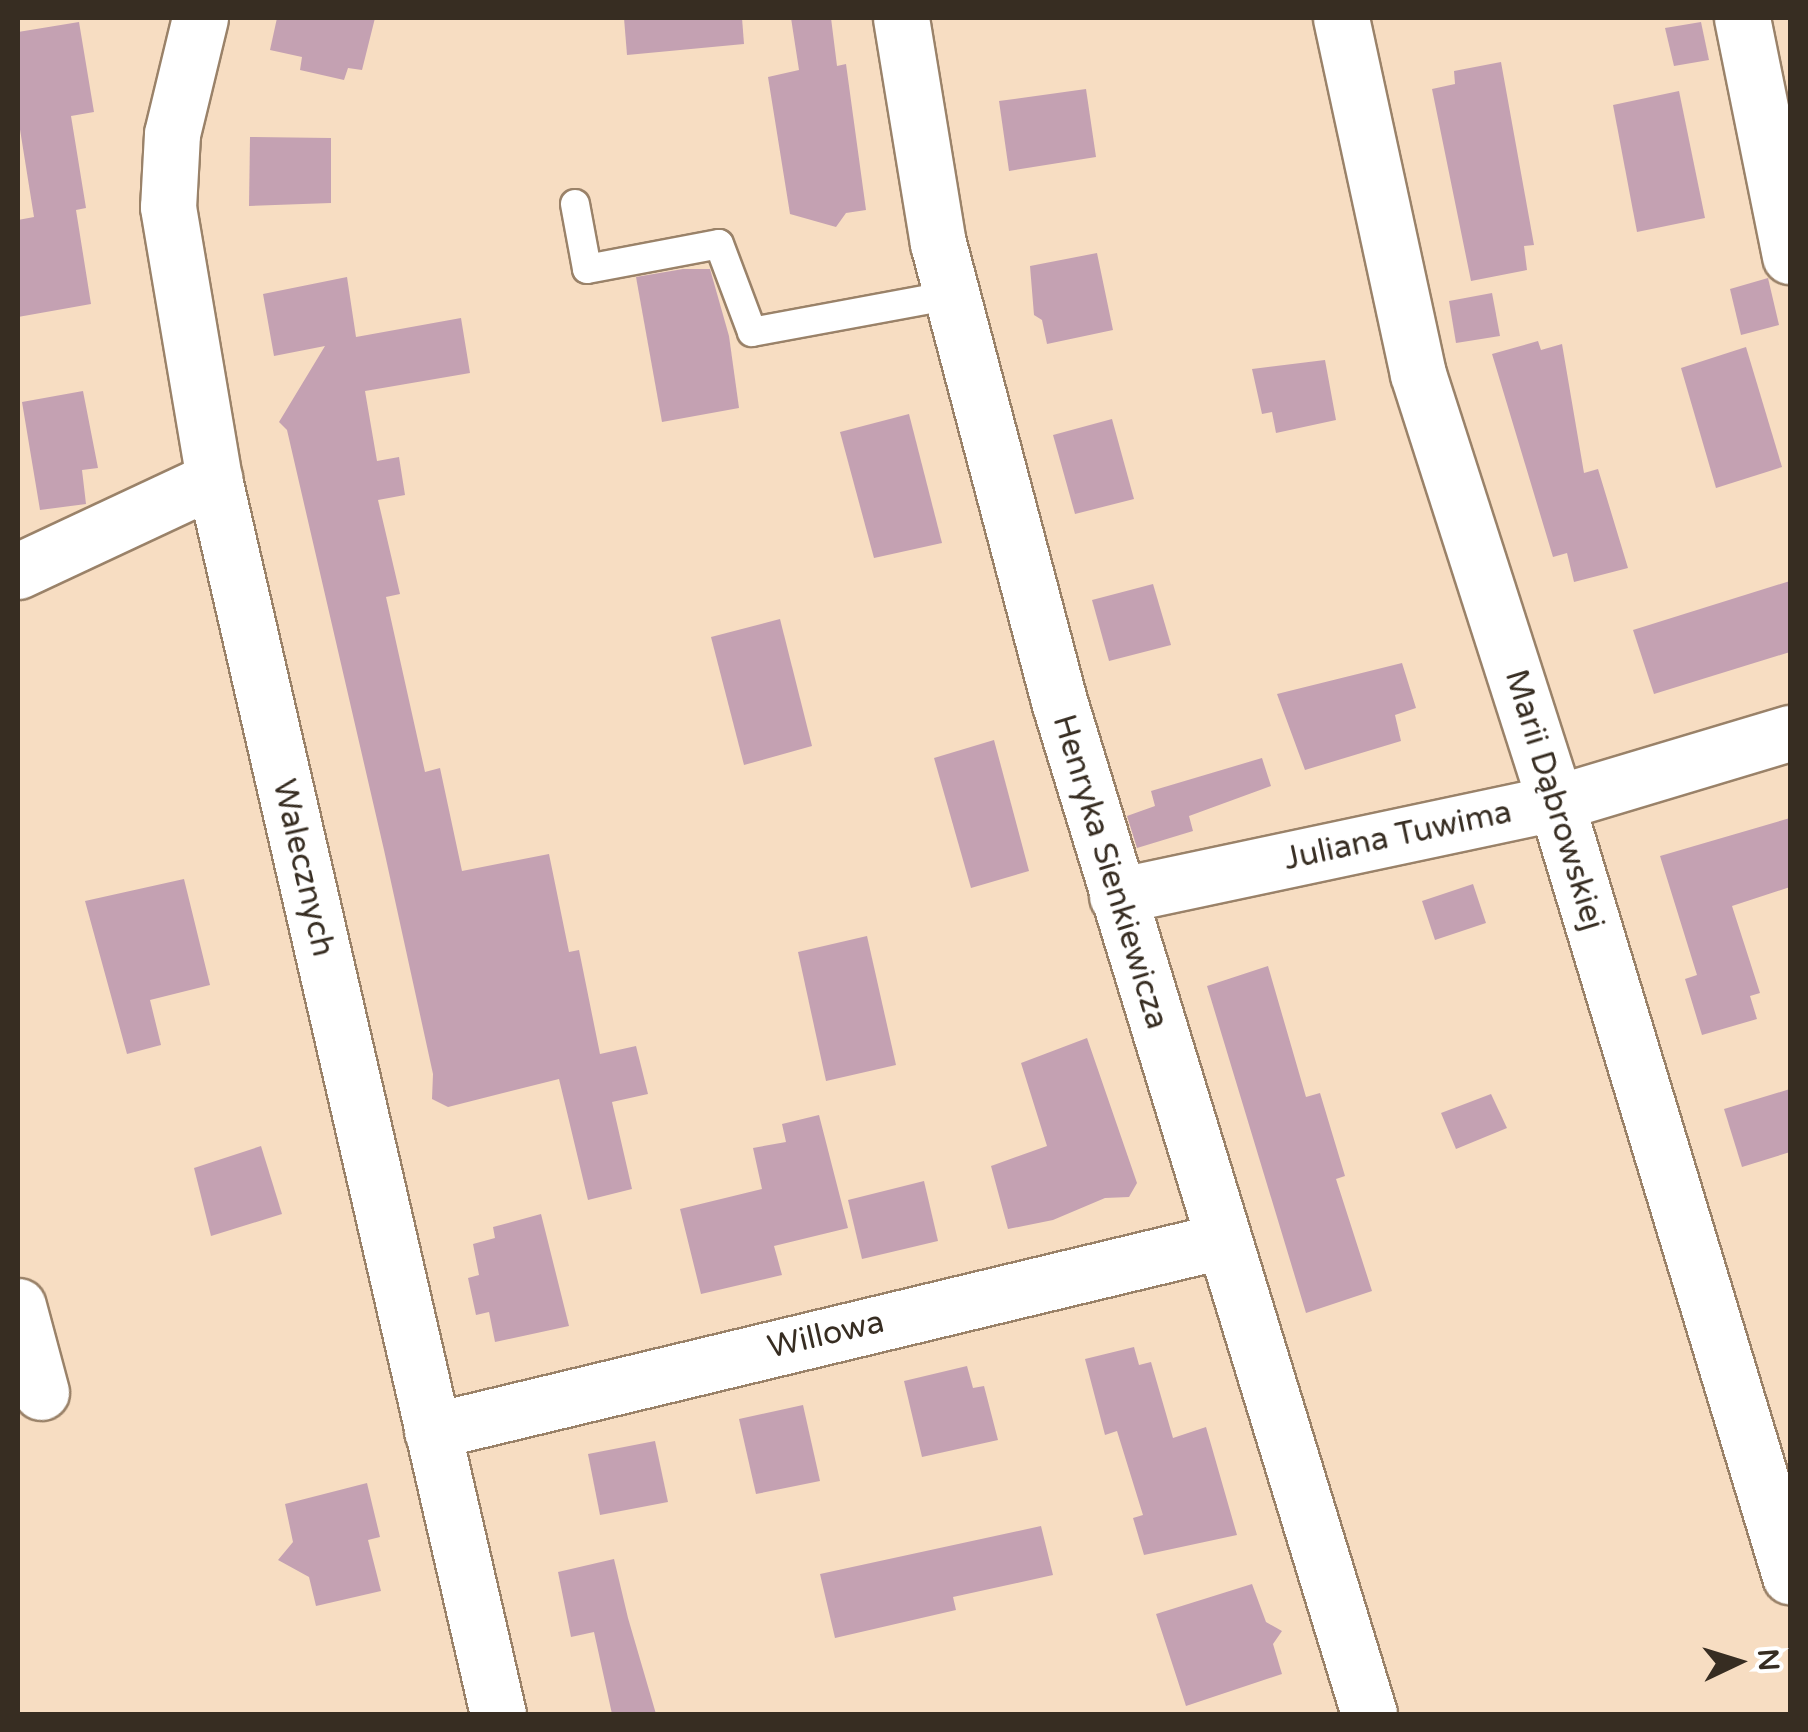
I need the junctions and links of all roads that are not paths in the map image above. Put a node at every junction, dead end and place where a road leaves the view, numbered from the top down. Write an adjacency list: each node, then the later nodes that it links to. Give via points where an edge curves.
1 (200, 18): 8 (street, Walecznych, via 172,134 168,207)
2 (901, 18): 7 (street, Henryka Sienkiewicza)
3 (1341, 18): 11 (street, Marii Dąbrowskiej, via 1418,374)
4 (1742, 18): 6 (street)
5 (575, 204): 7 (lane, via 588,270 719,244 752,332)
6 (1790, 256)
7 (951, 296): 12 (street, Henryka Sienkiewicza)
8 (214, 479): 9 (street); 16 (street, Walecznych)
9 (18, 570)
10 (1790, 733): 11 (street, Juliana Tuwima)
11 (1556, 803): 12 (street, Juliana Tuwima); 17 (street, Marii Dąbrowskiej)
12 (1117, 896): 13 (street, Henryka Sienkiewicza)
13 (1221, 1241): 16 (street, Willowa); 19 (street, Henryka Sienkiewicza)
14 (18, 1306): 15 (street)
15 (41, 1392)
16 (432, 1431): 18 (street, Walecznych)
17 (1790, 1576)
18 (498, 1714)
19 (1369, 1714)

